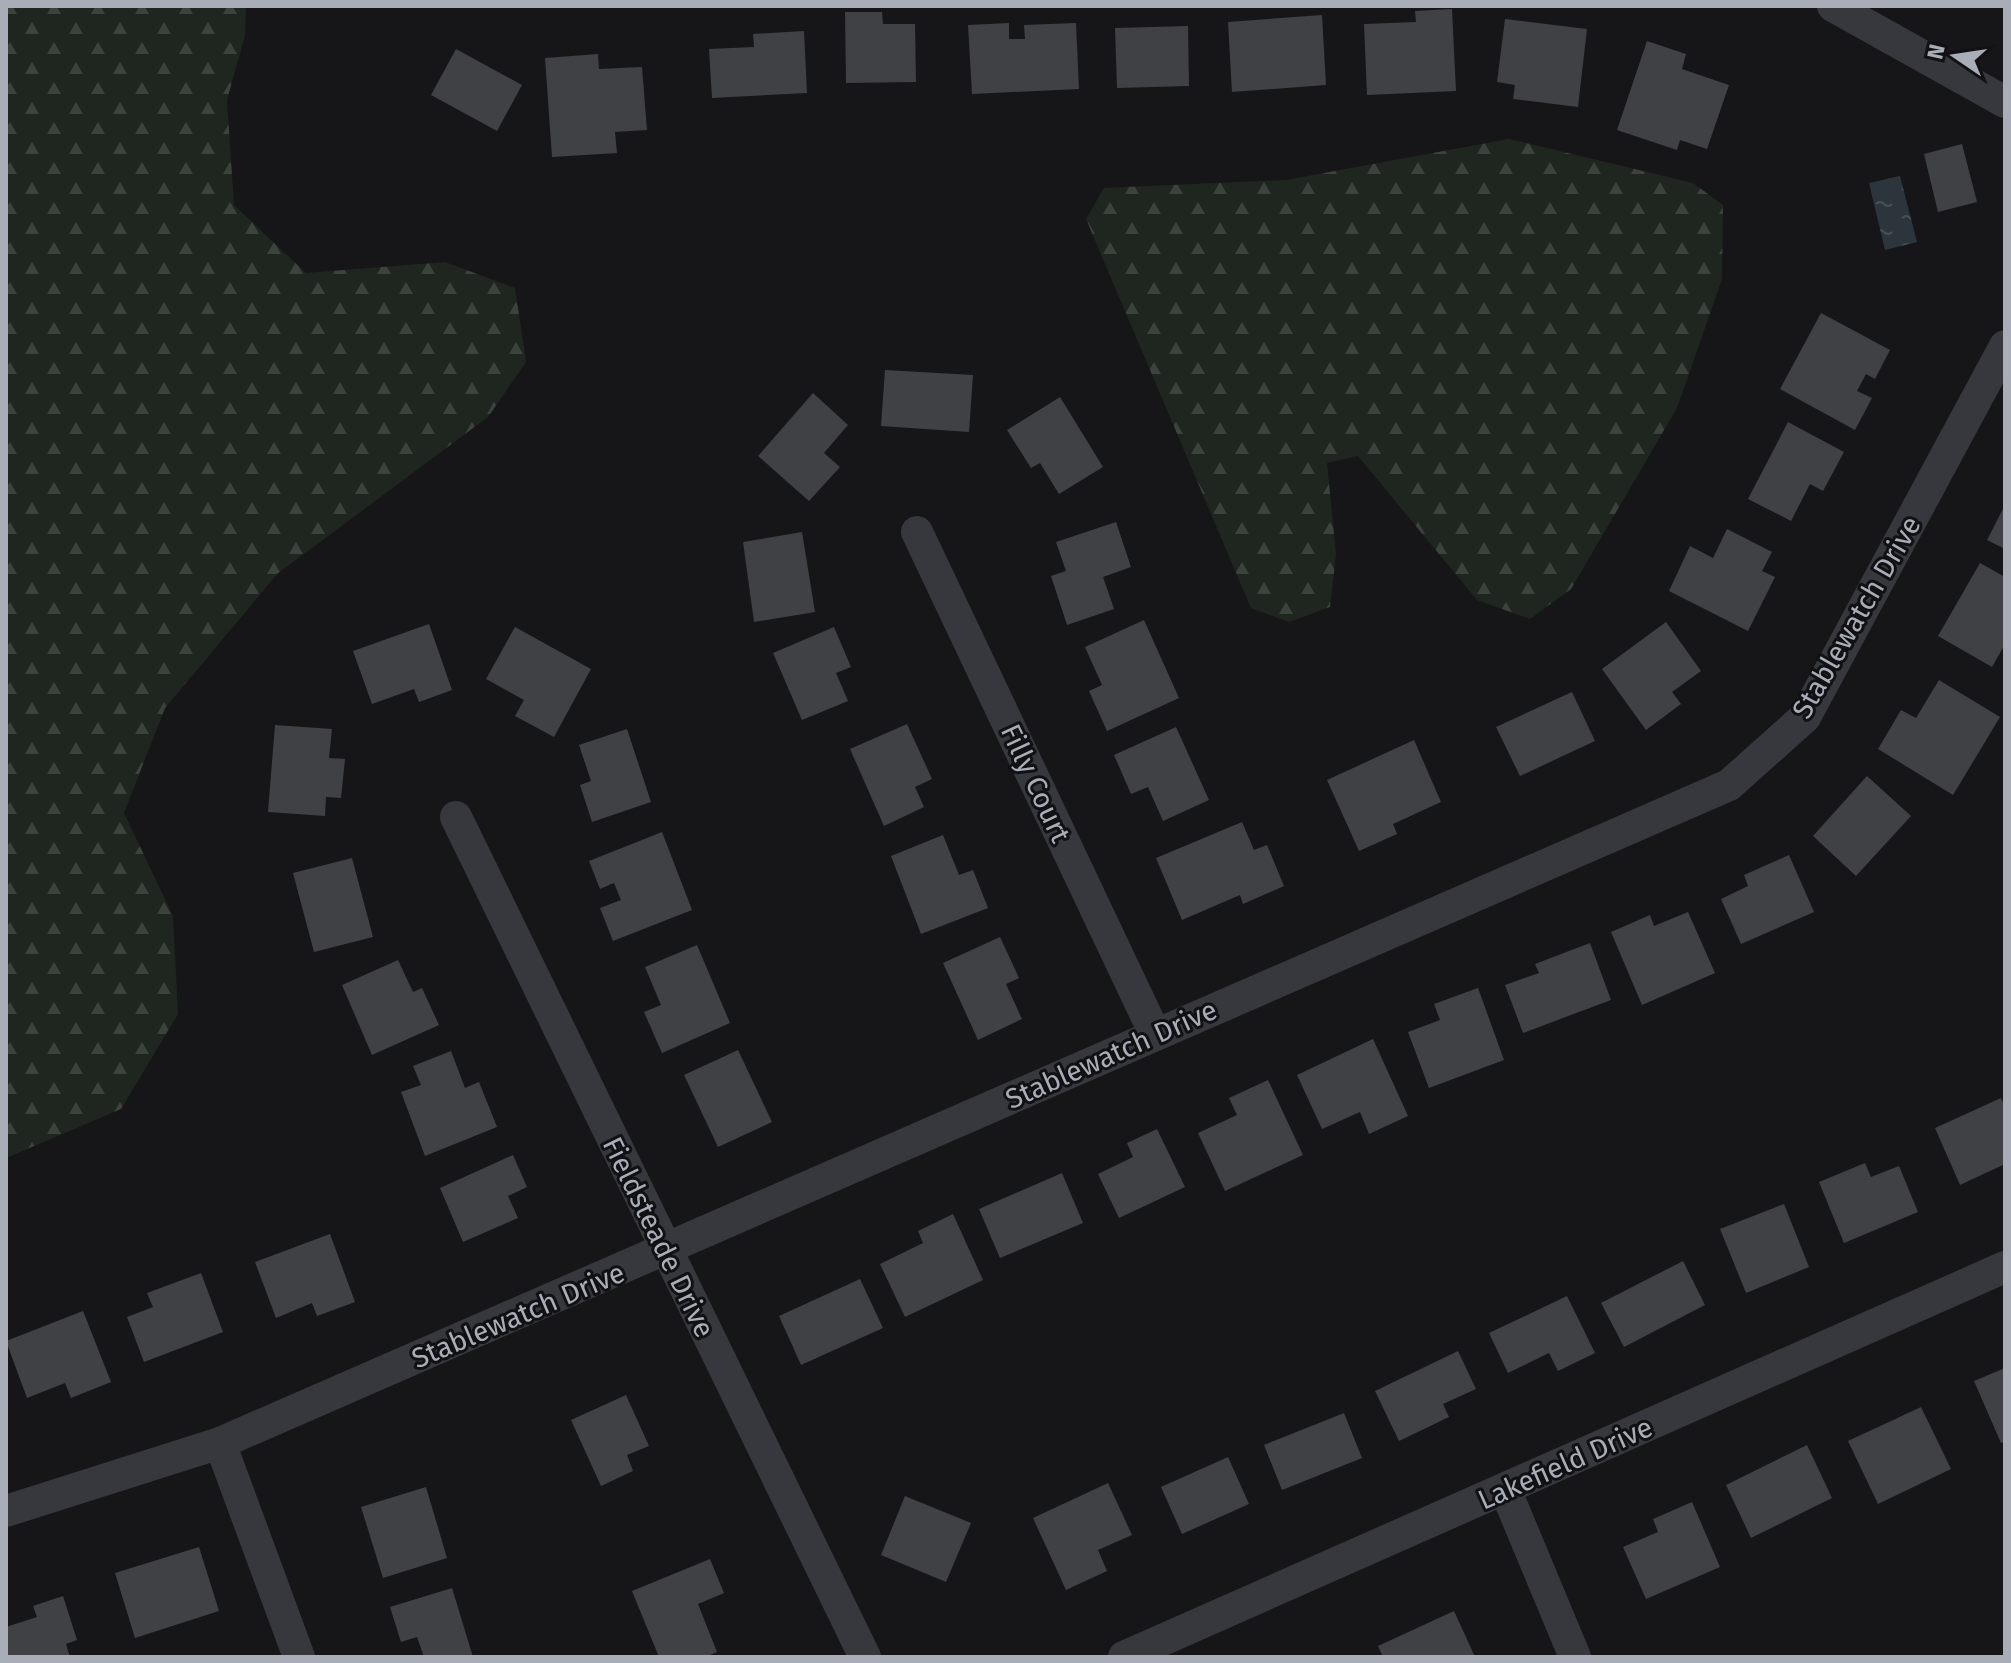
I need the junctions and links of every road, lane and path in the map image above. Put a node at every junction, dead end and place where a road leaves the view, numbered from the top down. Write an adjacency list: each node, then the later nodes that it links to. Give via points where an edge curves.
1 (1833, 6): 2 (street)
2 (2005, 102)
3 (2005, 346): 6 (street, Stablewatch Drive, via 1805,717 1729,785)
4 (917, 532): 6 (street, Filly Court)
5 (456, 817): 7 (street, Fieldsteade Drive)
6 (1155, 1034): 7 (street, Stablewatch Drive)
7 (666, 1251): 9 (street, Stablewatch Drive); 13 (street, Fieldsteade Drive)
8 (2005, 1267): 10 (street, Lakefield Drive)
9 (220, 1443): 11 (street, Stablewatch Drive); 12 (street)
10 (1505, 1489): 14 (street, Lakefield Drive); 15 (street)
11 (6, 1511)
12 (299, 1657)
13 (865, 1657)
14 (1124, 1657)
15 (1575, 1657)

